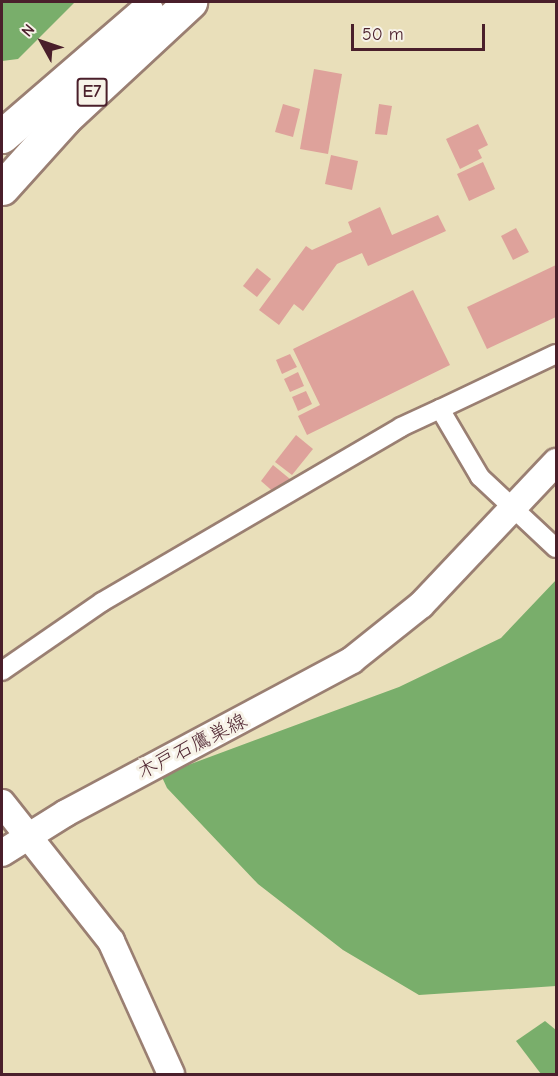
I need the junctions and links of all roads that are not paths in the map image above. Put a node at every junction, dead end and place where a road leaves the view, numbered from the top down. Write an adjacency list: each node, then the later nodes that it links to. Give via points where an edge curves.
1 (190, 2): 3 (highway, E7)
2 (153, 6): 4 (highway); 5 (highway, E7)
3 (138, 48): 6 (highway, E7); 7 (highway)
4 (2, 136)
5 (2, 158)
6 (2, 188)
7 (2, 213)
8 (556, 354): 9 (street)
9 (440, 409): 11 (street, via 480,477); 13 (street, via 400,427 102,603)
10 (556, 462): 11 (main road, 木戸石鷹巣線)
11 (513, 507): 12 (street); 15 (main road, 木戸石鷹巣線, via 421,605 352,660)
12 (556, 548)
13 (2, 671)
14 (2, 804): 15 (main road)
15 (29, 834): 16 (main road, 木戸石鷹巣線); 17 (main road, via 111,941)
16 (2, 853)
17 (171, 1074)

